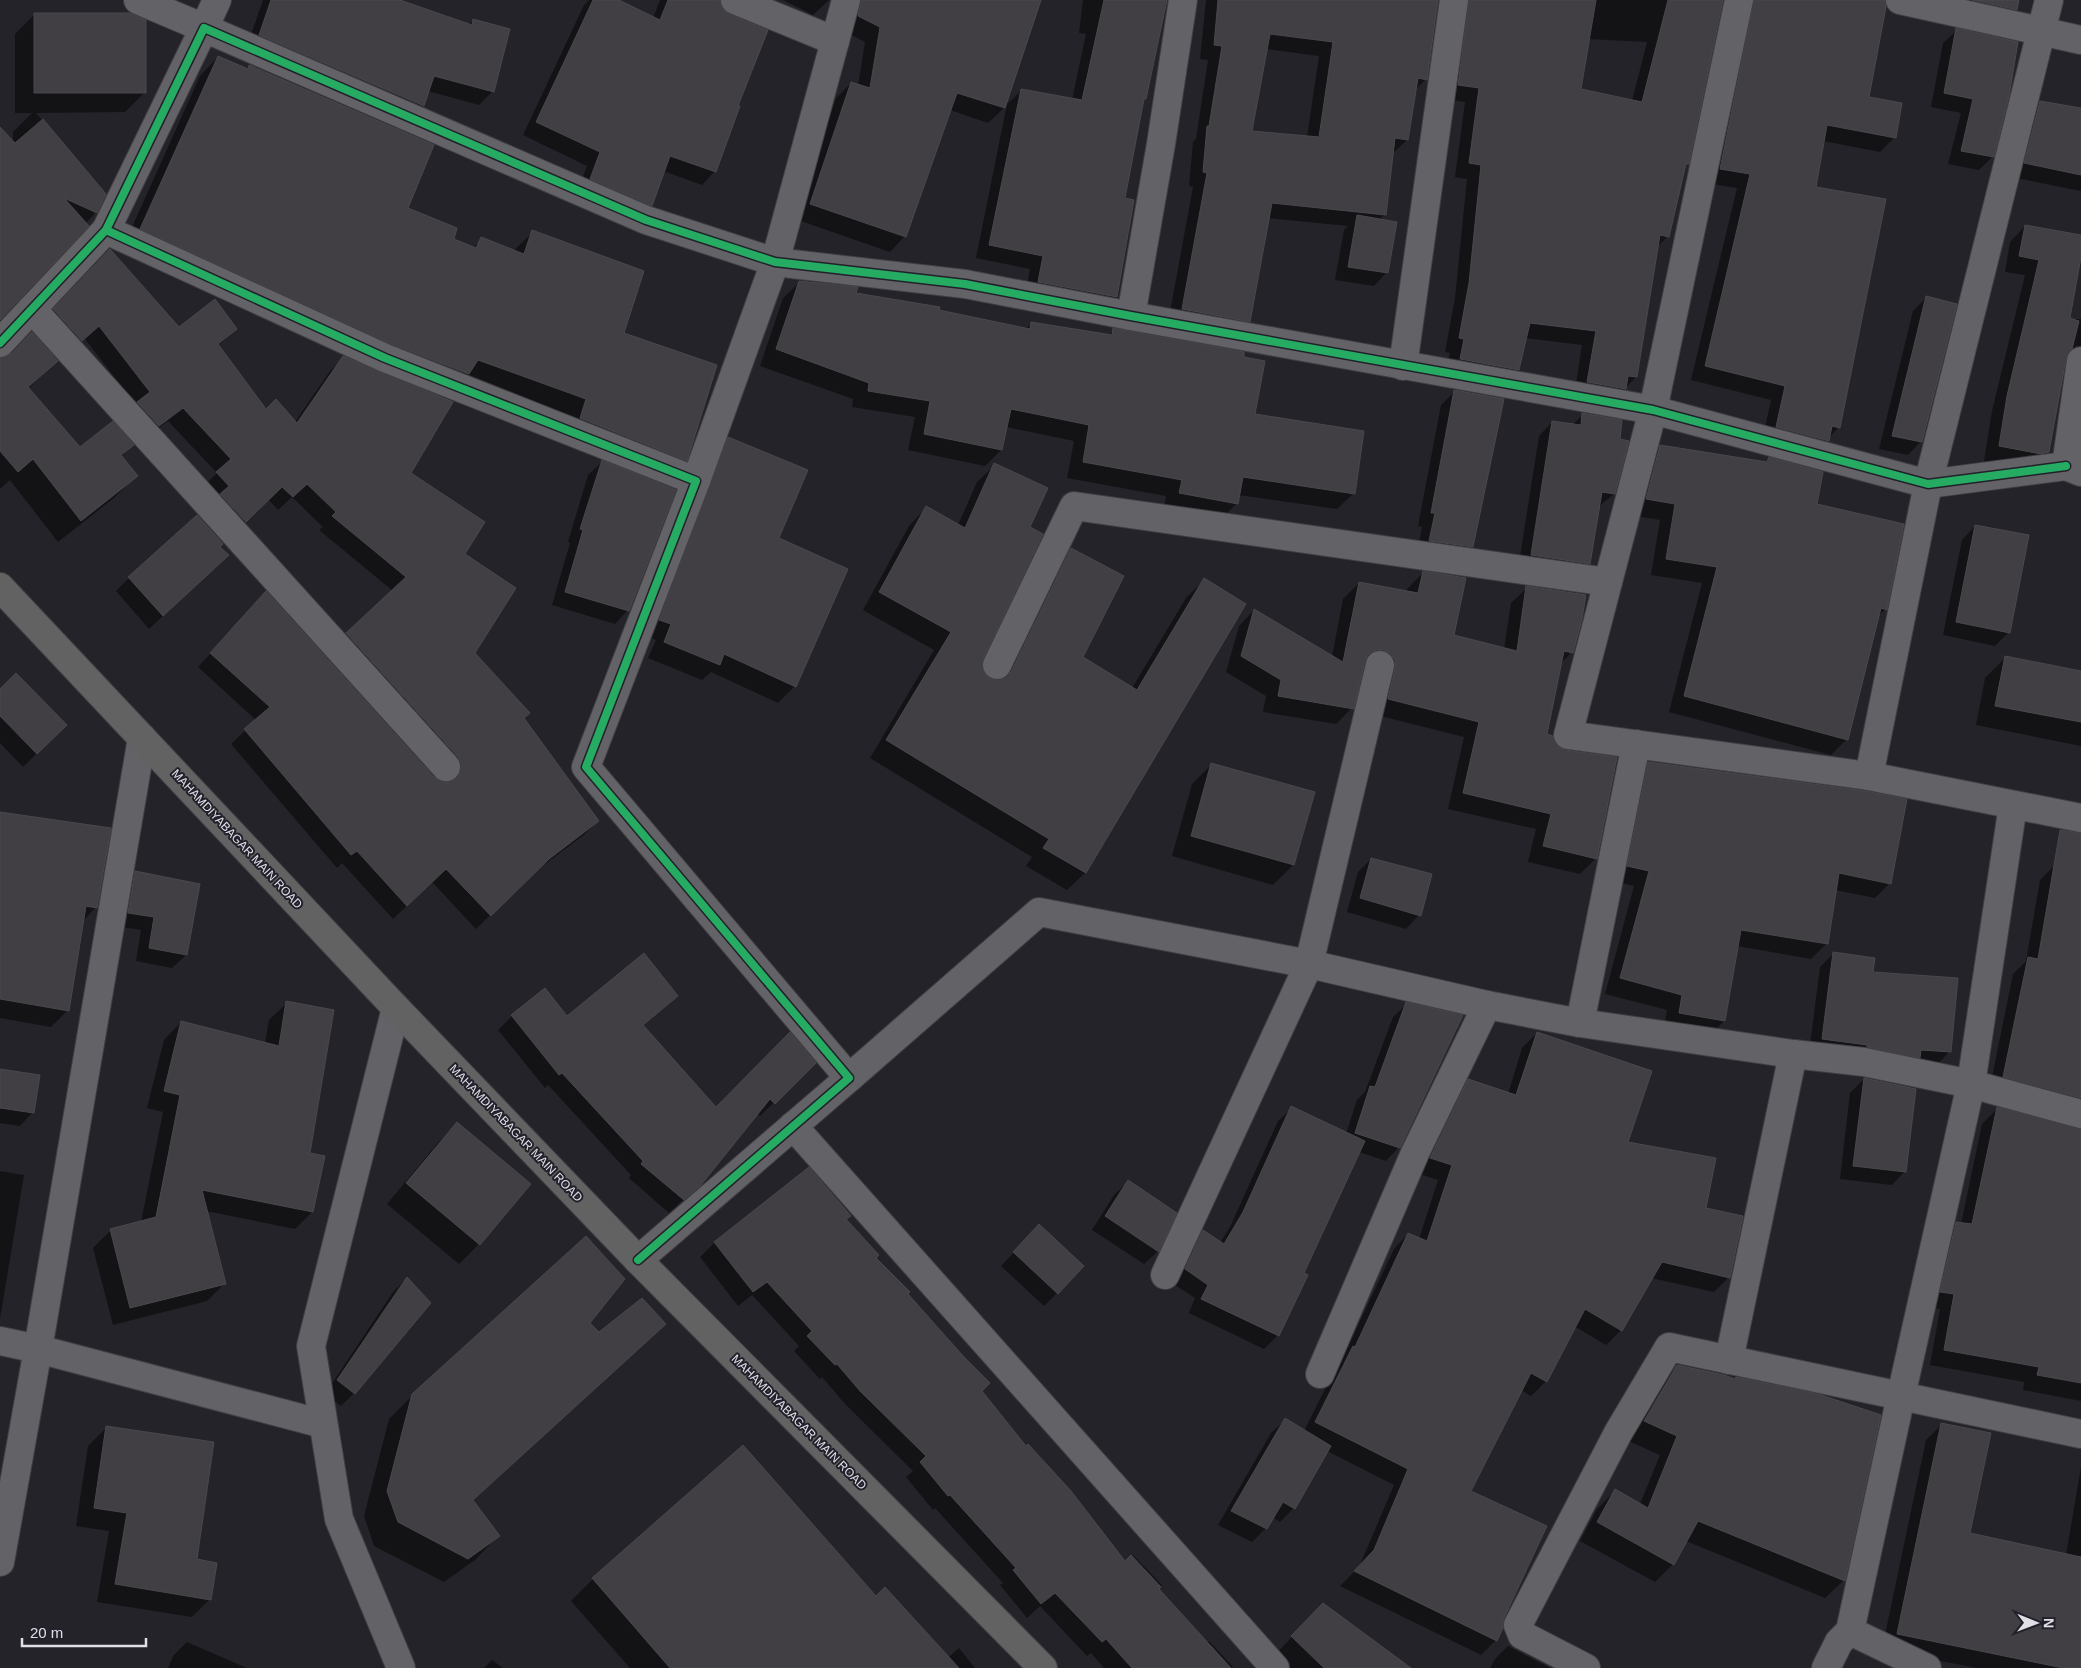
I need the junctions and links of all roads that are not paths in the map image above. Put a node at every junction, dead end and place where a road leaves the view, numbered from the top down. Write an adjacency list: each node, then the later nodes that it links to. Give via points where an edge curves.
1 (138, 0): 10 (street)
2 (217, 0): 10 (street)
3 (735, 0): 13 (street)
4 (846, 0): 13 (street)
5 (1183, 0): 17 (street)
6 (1454, 0): 20 (street)
7 (1739, 0): 21 (street)
8 (1900, 0): 11 (street)
9 (2049, 0): 11 (street)
10 (204, 28): 14 (street); 15 (street, via 646,220)
11 (2042, 31): 12 (street); 24 (street)
12 (2081, 40)
13 (835, 41): 15 (street)
14 (106, 230): 16 (street); 23 (street, via 385,358)
15 (775, 262): 17 (street, via 965,284); 23 (street)
16 (32, 309): 18 (street); 31 (street)
17 (1131, 316): 20 (street)
18 (0, 343)
19 (2081, 361): 22 (street)
20 (1403, 366): 21 (street)
21 (1653, 410): 24 (street); 25 (street)
22 (2073, 469): 24 (street)
23 (696, 481): 40 (street, via 586,767)
24 (1928, 484): 32 (street)
25 (1608, 582): 27 (street, via 1074,506); 30 (street, via 1568,735)
26 (0, 587): 29 (main road, MAHAMDIYABAGAR MAIN ROAD)
27 (997, 665)
28 (1380, 665): 35 (street)
29 (142, 738): 37 (main road, MAHAMDIYABAGAR MAIN ROAD); 47 (street)
30 (1636, 744): 32 (street); 38 (street)
31 (446, 767)
32 (1869, 776): 33 (street)
33 (2013, 805): 34 (street); 41 (street)
34 (2081, 818)
35 (1309, 964): 36 (street); 40 (street, via 1039,912); 45 (street)
36 (1487, 1006): 38 (street); 49 (street, via 1415,1153)
37 (396, 1008): 44 (main road, MAHAMDIYABAGAR MAIN ROAD); 51 (street, via 311,1346)
38 (1580, 1023): 39 (street)
39 (1793, 1054): 41 (street, via 1864,1062); 48 (street)
40 (849, 1078): 43 (street)
41 (1971, 1084): 42 (street); 50 (street)
42 (2081, 1114)
43 (794, 1126): 44 (street); 57 (street)
44 (638, 1260): 56 (main road, MAHAMDIYABAGAR MAIN ROAD)
45 (1166, 1276)
46 (0, 1341): 47 (street)
47 (38, 1349): 51 (street); 53 (street)
48 (1729, 1360): 50 (street); 58 (street, via 1669,1347 1618,1433 1526,1607 1518,1625 1522,1635)
49 (1320, 1374)
50 (1901, 1396): 52 (street); 54 (street)
51 (324, 1424): 55 (street, via 339,1519)
52 (2081, 1433)
53 (0, 1562)
54 (1850, 1631): 59 (street, via 1839,1642); 60 (street)
55 (401, 1668)
56 (1043, 1668)
57 (1275, 1668)
58 (1586, 1668)
59 (1826, 1668)
60 (1927, 1668)

